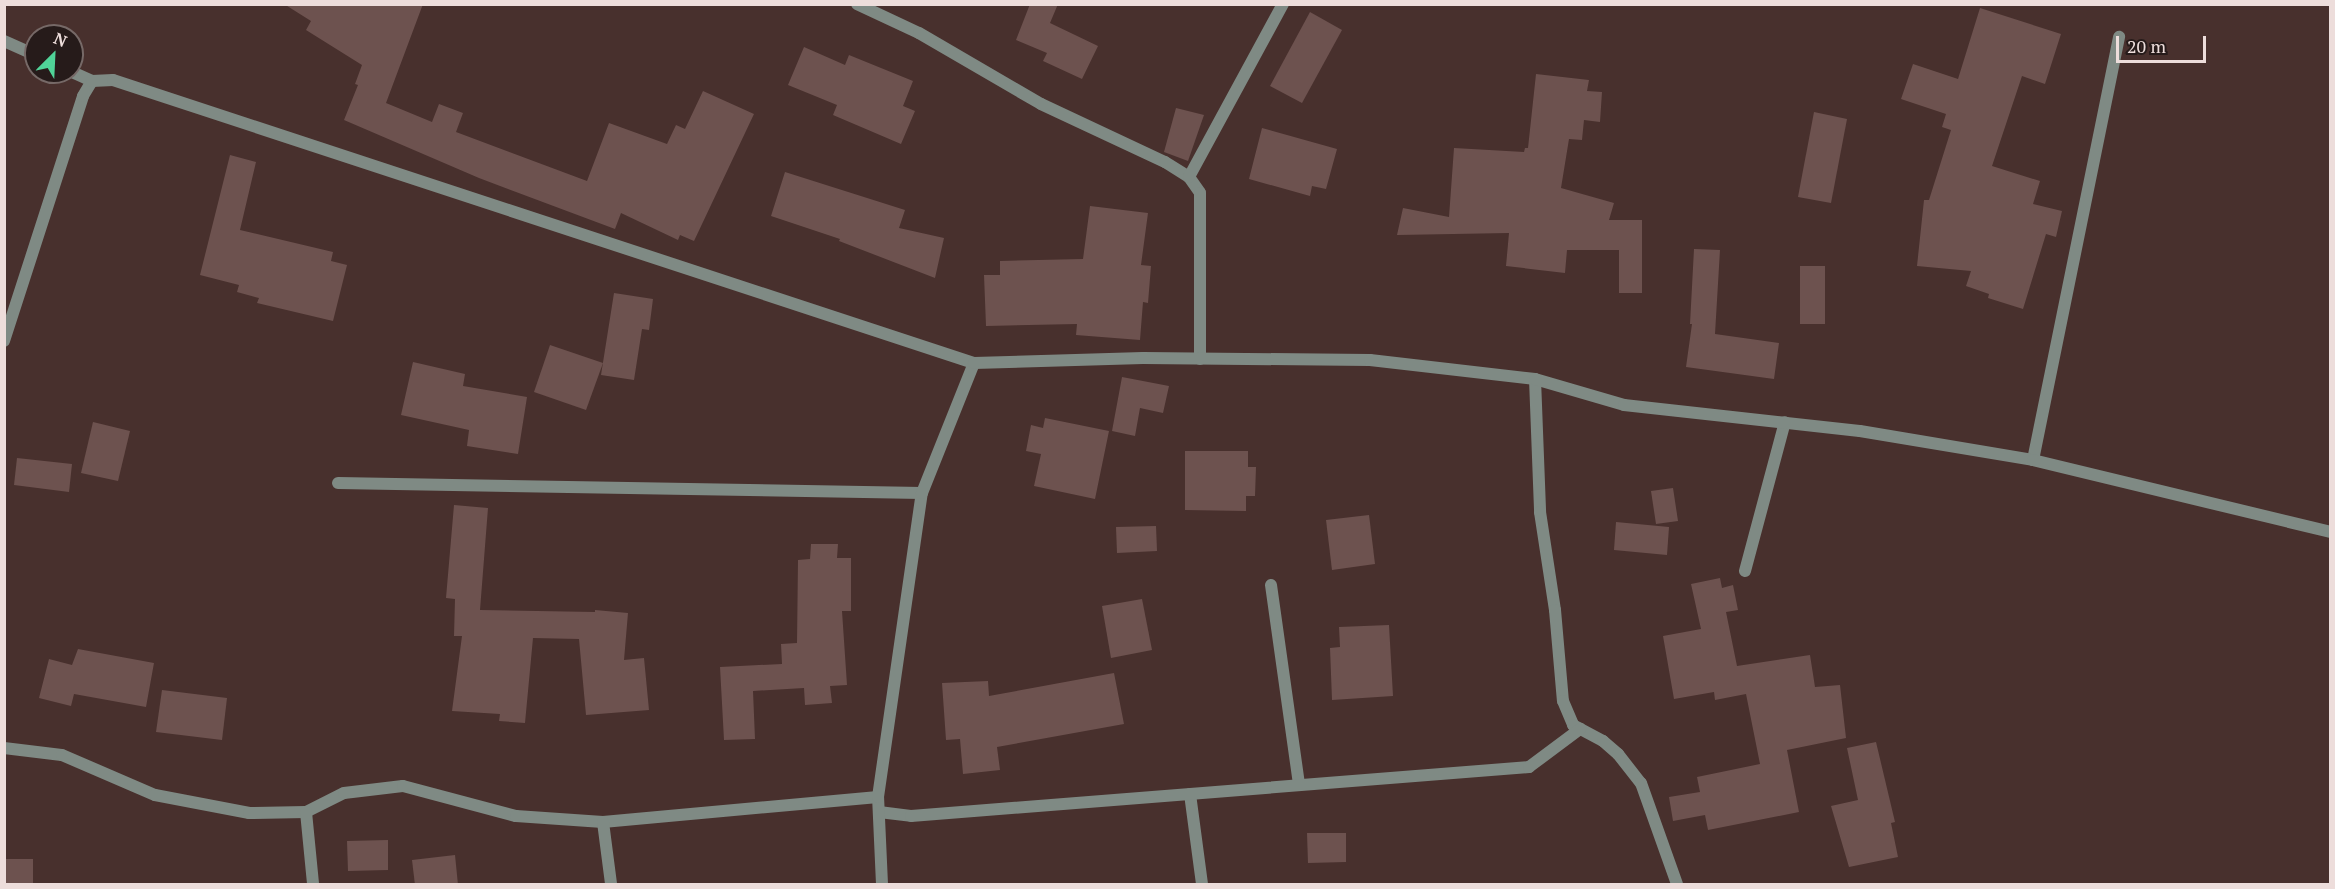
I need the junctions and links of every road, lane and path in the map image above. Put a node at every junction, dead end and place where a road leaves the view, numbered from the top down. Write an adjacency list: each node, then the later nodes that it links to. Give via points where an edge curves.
1 (857, 4): 8 (street, via 919,33 1041,104)
2 (1283, 4): 8 (street)
3 (2120, 37): 14 (street)
4 (4, 41): 5 (street)
5 (24, 50)
6 (84, 77): 7 (street)
7 (92, 81): 9 (street, via 83,96); 11 (street, via 113,80)
8 (1189, 177): 10 (street, via 1200,193)
9 (4, 341)
10 (1200, 359): 11 (street); 12 (street, via 1370,360)
11 (974, 363): 16 (street)
12 (1534, 379): 13 (street, via 1624,405); 20 (street, via 1540,512 1563,700 1573,725)
13 (1785, 422): 14 (street); 18 (street)
14 (2033, 460): 17 (street)
15 (338, 483): 16 (street)
16 (922, 493): 24 (street)
17 (2331, 532)
18 (1745, 571)
19 (1271, 585): 22 (street)
20 (1580, 729): 22 (street, via 1529,767); 32 (street, via 1618,754 1641,783)
21 (4, 748): 25 (street, via 62,755 155,795 249,813)
22 (1299, 785): 23 (street)
23 (1190, 794): 26 (street, via 910,816); 31 (street)
24 (878, 797): 26 (street); 27 (street)
25 (306, 812): 27 (street, via 344,793 403,786 516,816); 28 (street)
26 (879, 812): 30 (street)
27 (603, 822): 29 (street)
28 (313, 885)
29 (611, 885)
30 (882, 885)
31 (1202, 885)
32 (1677, 885)

